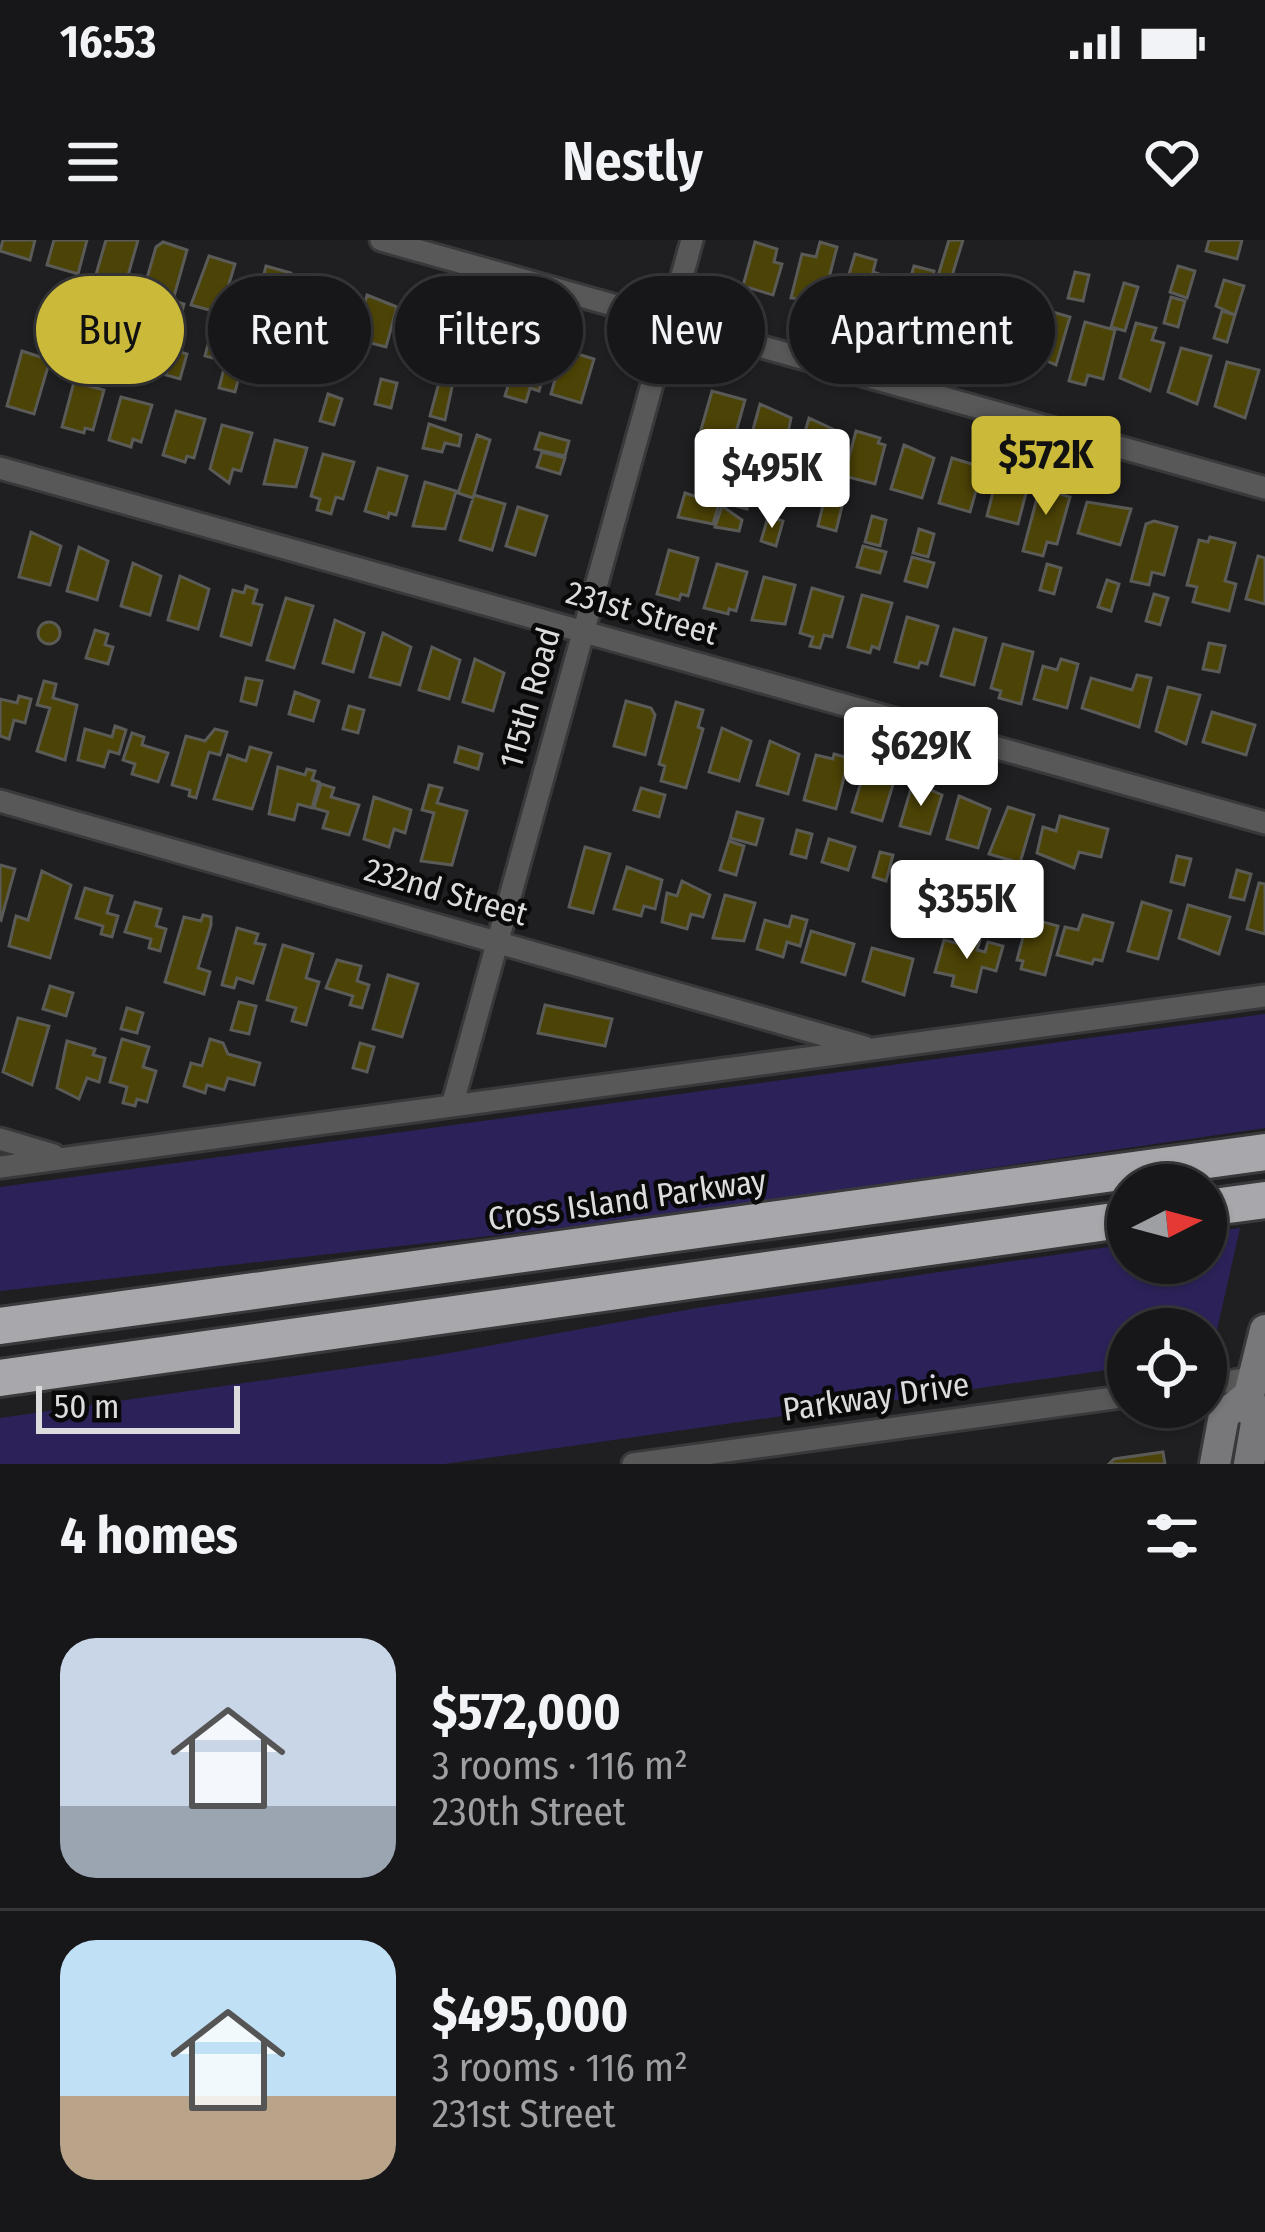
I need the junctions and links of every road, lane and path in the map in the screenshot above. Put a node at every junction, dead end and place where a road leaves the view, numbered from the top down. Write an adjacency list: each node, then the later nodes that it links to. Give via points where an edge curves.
1 (381, 240): 4 (street)
2 (692, 240): 3 (street, 115th Road)
3 (682, 276)
4 (607, 303)
5 (765, 347): 8 (street)
6 (652, 384): 9 (street, 115th Road)
7 (0, 468): 9 (street, 231st Street)
8 (1265, 488)
9 (583, 631): 11 (street, 231st Street); 12 (street, 115th Road)
10 (0, 801): 12 (street, 232nd Street)
11 (1265, 824)
12 (496, 940): 14 (street, 232nd Street); 15 (street, 115th Road)
13 (1265, 996): 14 (street)
14 (874, 1049): 15 (street)
15 (452, 1106): 18 (street)
16 (0, 1139): 18 (street)
17 (1265, 1152): 23 (highway, Cross Island Parkway)
18 (66, 1158): 19 (street)
19 (0, 1167)
20 (1265, 1200): 21 (highway)
21 (1227, 1206)
22 (1107, 1222): 27 (highway)
23 (160, 1304): 24 (highway); 25 (highway, Cross Island Parkway)
24 (0, 1311)
25 (0, 1326)
26 (1263, 1337): 29 (main road)
27 (0, 1378)
28 (1227, 1386): 29 (street)
29 (1251, 1387): 32 (main road, via 1224,1415); 33 (main road)
30 (1107, 1399): 31 (street, Parkway Drive)
31 (633, 1464)
32 (1215, 1464)
33 (1249, 1464)

